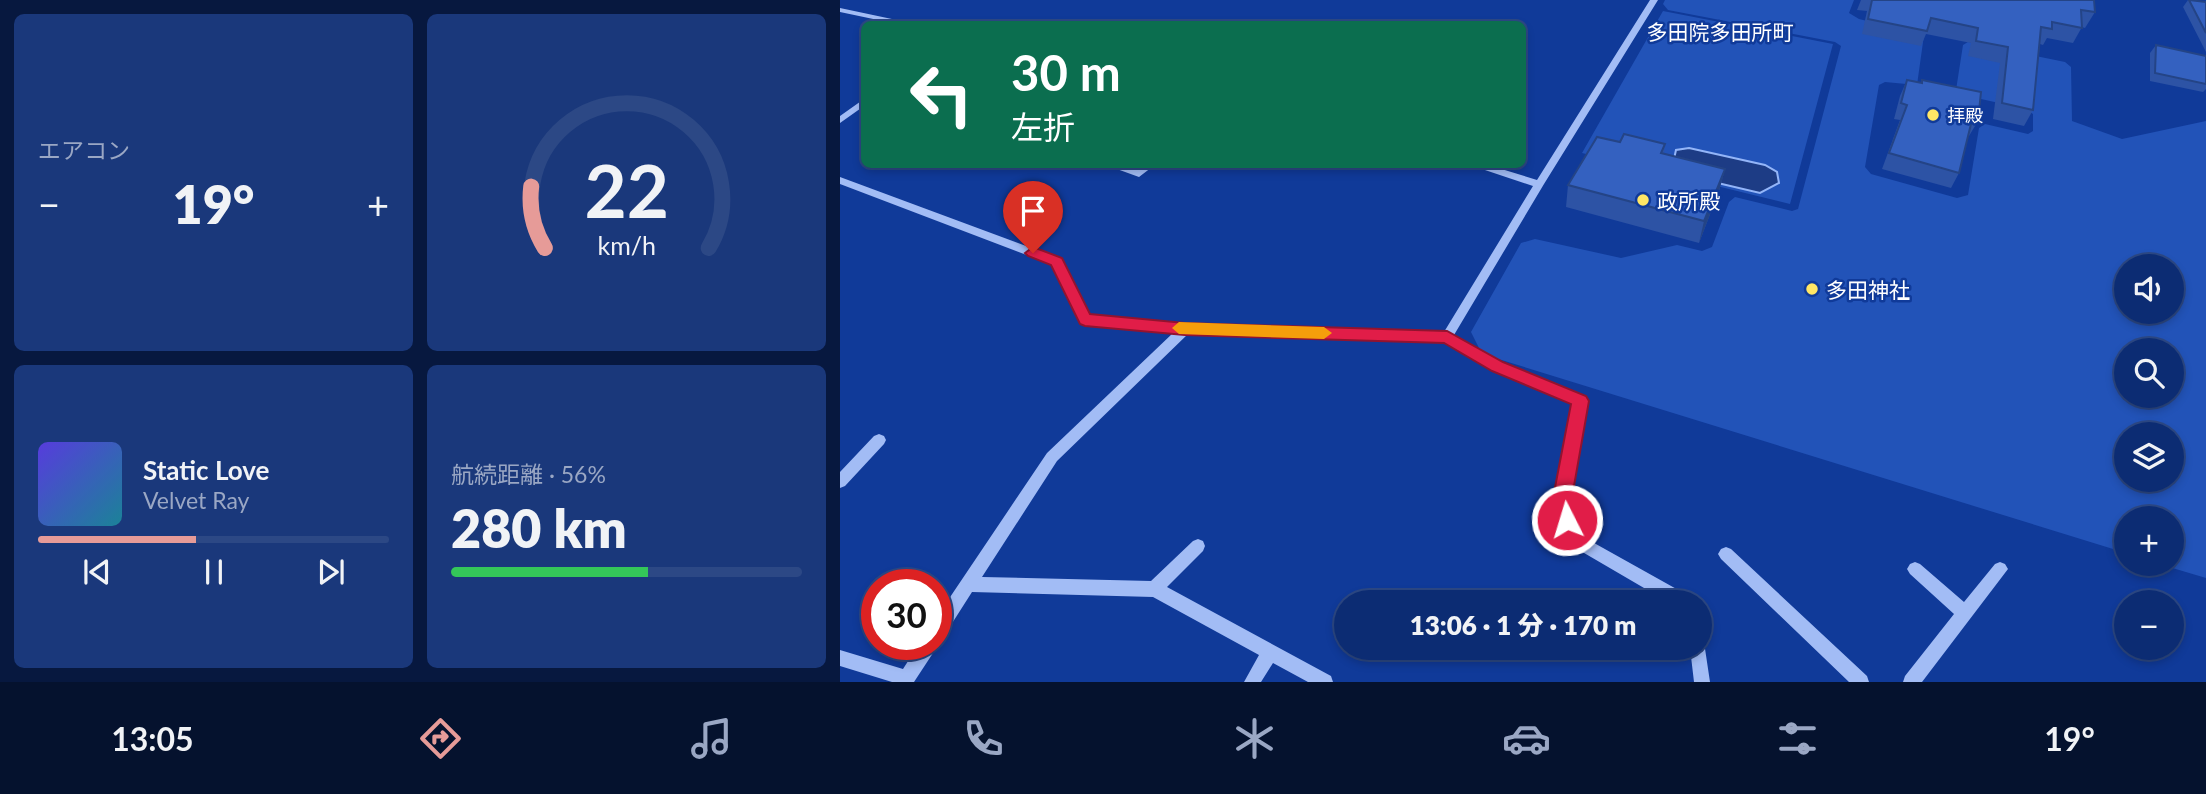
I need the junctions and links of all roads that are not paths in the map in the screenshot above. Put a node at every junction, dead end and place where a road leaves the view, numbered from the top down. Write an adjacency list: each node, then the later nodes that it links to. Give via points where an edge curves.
1 (1654, 0): 10 (street)
2 (840, 10): 3 (street)
3 (892, 21)
4 (861, 104): 5 (street)
5 (840, 120)
6 (1120, 168): 7 (street, via 1139,174)
7 (1146, 168)
8 (1485, 168): 10 (street)
9 (840, 180): 11 (street, via 1057,262 1085,320)
10 (1539, 184): 12 (street)
11 (1185, 329): 12 (street); 19 (street, via 1052,457)
12 (1447, 337): 21 (street, via 1498,367 1580,401 1562,503 1572,538)
13 (880, 440): 14 (street)
14 (840, 482)
15 (1198, 546): 20 (street)
16 (1726, 554): 32 (street)
17 (1914, 569): 23 (street)
18 (2000, 569): 23 (street)
19 (968, 584): 20 (street); 22 (street)
20 (1154, 589): 24 (street)
21 (1662, 590)
22 (952, 608)
23 (1964, 612): 33 (street)
24 (1270, 652): 29 (street); 30 (street)
25 (840, 658): 28 (street)
26 (918, 660): 28 (street)
27 (1699, 660): 31 (street)
28 (905, 680)
29 (1252, 682)
30 (1325, 682)
31 (1702, 682)
32 (1861, 682)
33 (1911, 682)

